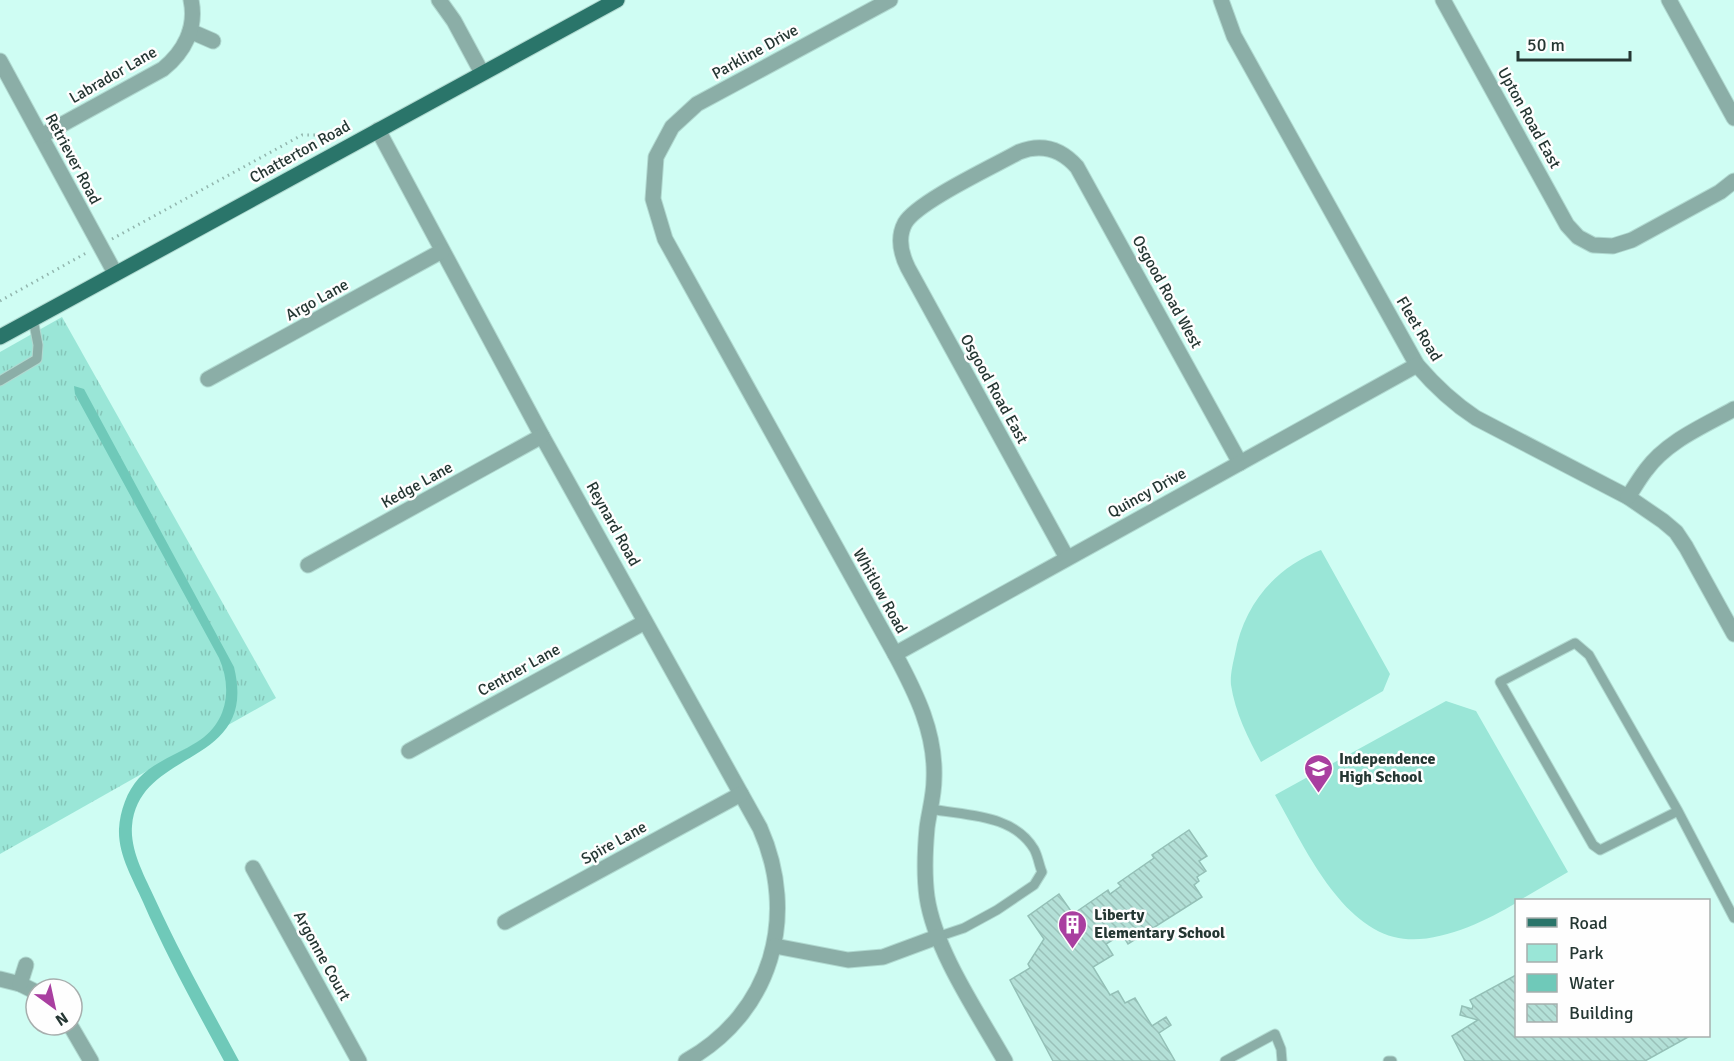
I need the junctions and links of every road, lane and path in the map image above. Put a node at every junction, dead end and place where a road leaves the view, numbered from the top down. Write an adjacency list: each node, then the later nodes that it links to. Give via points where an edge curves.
1 (191, 0): 8 (street)
2 (439, 0): 11 (street)
3 (617, 0): 11 (main road, Chatterton Road)
4 (890, 0): 16 (street, Parkline Drive, via 697,104 672,127)
5 (1221, 0): 26 (street, Fleet Road, via 1234,36)
6 (1443, 0): 17 (street, Upton Road East, via 1567,225 1578,237 1593,245 1613,246 1632,240)
7 (1669, 0): 12 (street)
8 (190, 32): 9 (street); 15 (street, Labrador Lane, via 182,50 163,69)
9 (213, 41)
10 (0, 61): 15 (street, Retriever Road)
11 (482, 73): 13 (main road, Chatterton Road)
12 (1734, 118)
13 (378, 130): 21 (street, Reynard Road); 22 (main road, Chatterton Road)
14 (315, 135): 19 (path, via 302,135)
15 (41, 136): 22 (street, Retriever Road)
16 (656, 158): 37 (street, Whitlow Road, via 653,199 666,239)
17 (1734, 181)
18 (902, 232): 31 (street, Osgood Road West, via 911,216 925,204 1019,152 1051,149 1069,159 1082,175); 33 (street, Osgood Road East, via 902,251 908,268)
19 (113, 238)
20 (93, 248): 23 (path)
21 (442, 251): 27 (street, Argo Lane); 30 (street, Reynard Road)
22 (115, 273): 24 (main road, Chatterton Road)
23 (0, 301)
24 (33, 319): 25 (main road, Chatterton Road); 28 (lane, via 37,358)
25 (0, 337)
26 (1417, 365): 31 (street, Quincy Drive); 32 (street, Fleet Road, via 1434,385 1476,418)
27 (208, 379)
28 (0, 381)
29 (1734, 409): 32 (street, via 1686,435 1658,457)
30 (543, 436): 34 (street, Kedge Lane); 35 (street, Reynard Road)
31 (1240, 463): 33 (street, Quincy Drive)
32 (1628, 497): 36 (street, Fleet Road, via 1676,532)
33 (1067, 558): 37 (street, Quincy Drive)
34 (308, 565)
35 (645, 622): 38 (street, Centner Lane); 39 (street, Reynard Road)
36 (1734, 634)
37 (895, 654): 40 (street, Whitlow Road, via 920,704 931,741 935,776)
38 (409, 751)
39 (741, 794): 44 (street, Spire Lane); 46 (street, Reynard Road, via 769,849 776,877)
40 (931, 808): 45 (street, Whitlow Road, via 926,845 927,896); 45 (lane, via 1005,823 1024,836 1036,851 1042,872 1034,885 997,910)
41 (1678, 812): 41 (lane, via 1589,655 1575,643 1500,682 1593,845 1600,850); 43 (lane)
42 (254, 868): 53 (street, Argonne Court)
43 (1734, 918)
44 (505, 922)
45 (937, 937): 46 (street, via 883,957 848,960); 55 (street, Whitlow Road)
46 (775, 946): 54 (street, Reynard Road, via 766,974 745,1009 720,1037)
47 (26, 965): 49 (street)
48 (0, 979): 49 (street)
49 (20, 984): 50 (street)
50 (24, 986)
51 (77, 1037): 52 (street)
52 (91, 1061)
53 (359, 1061)
54 (686, 1061)
55 (1005, 1061)
56 (1225, 1061): 57 (lane, via 1275,1034)
57 (1282, 1061)

